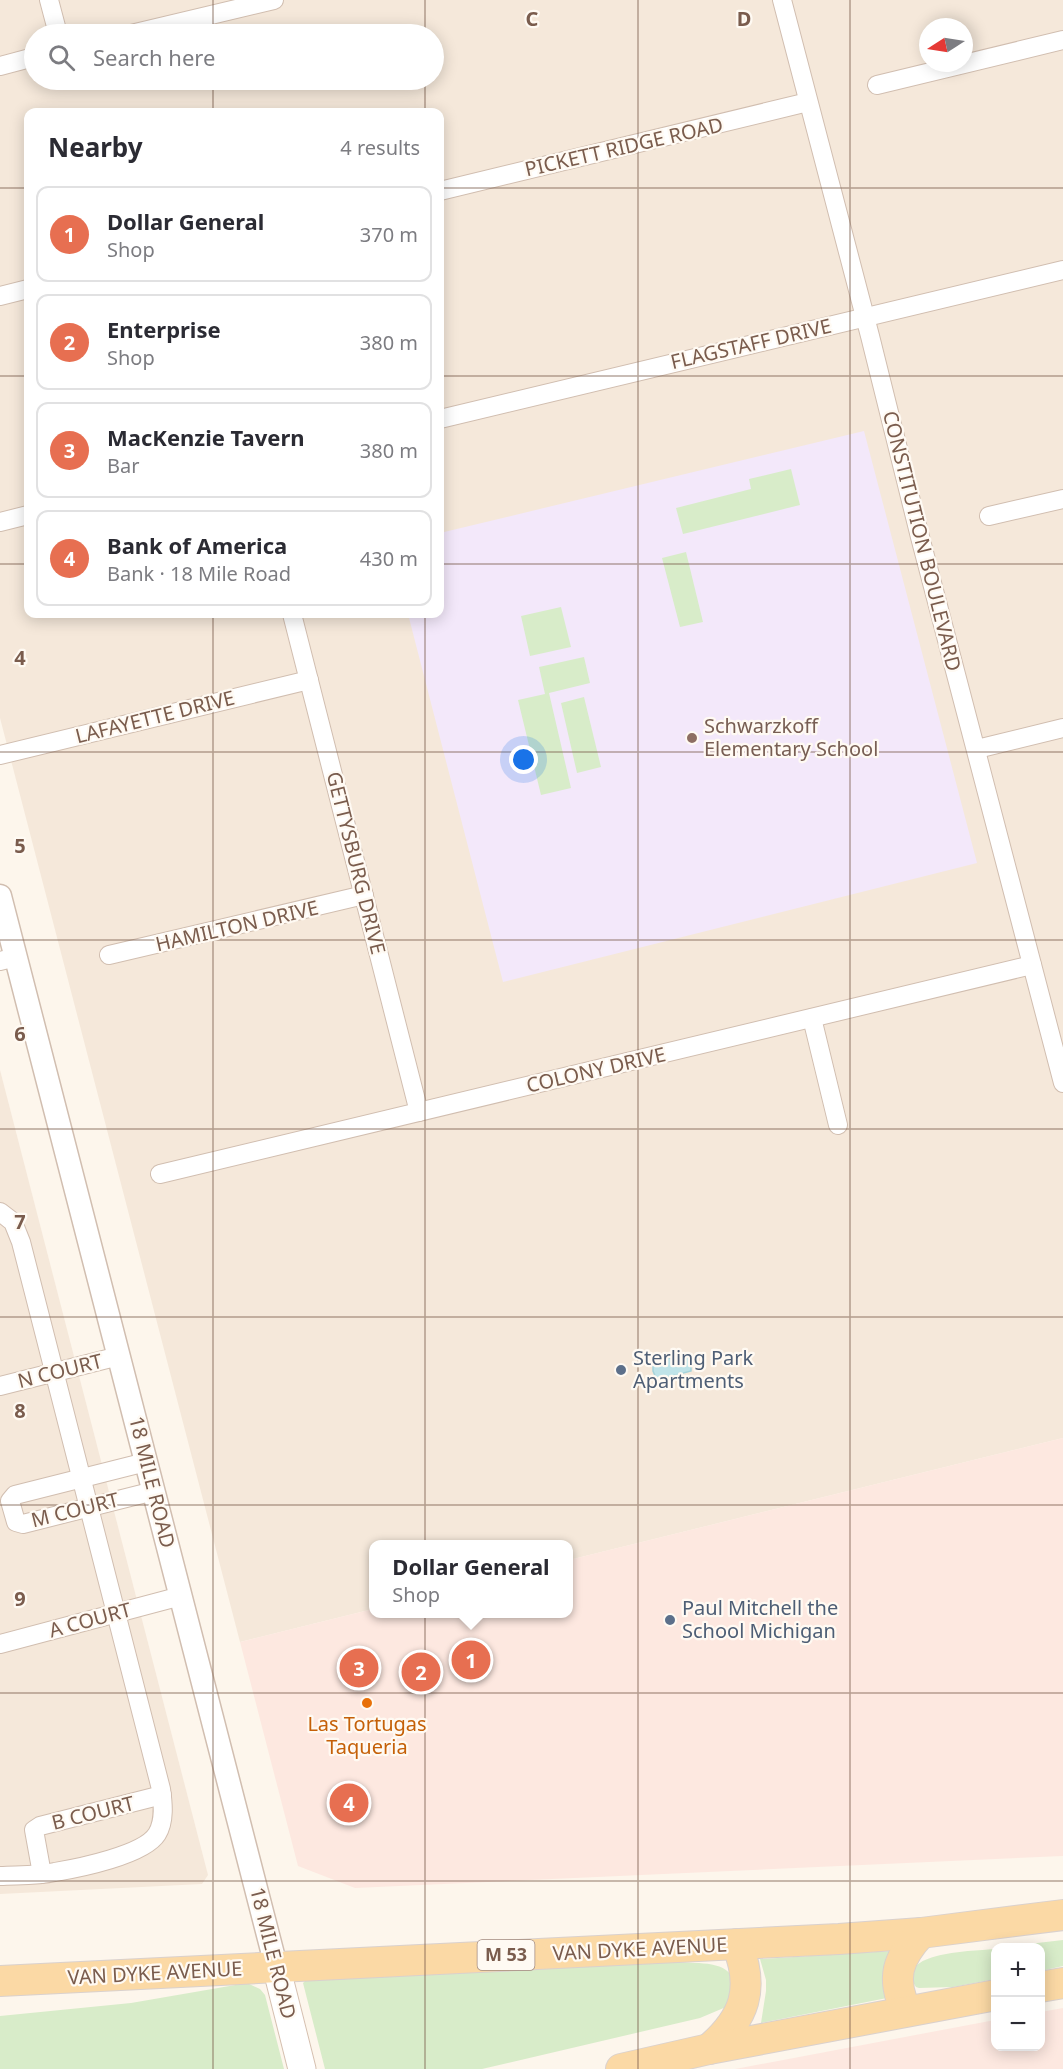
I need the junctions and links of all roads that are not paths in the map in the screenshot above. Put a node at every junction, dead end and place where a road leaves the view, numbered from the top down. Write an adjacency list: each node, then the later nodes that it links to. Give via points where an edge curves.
1 (49, 0): 4 (street)
2 (274, 0): 5 (street)
3 (782, 0): 10 (street, CONSTITUTION BOULEVARD)
4 (55, 24)
5 (173, 24)
6 (1063, 40): 9 (street)
7 (24, 60): 8 (street)
8 (0, 66)
9 (877, 85)
10 (808, 102): 11 (street, PICKETT RIDGE ROAD); 15 (street, CONSTITUTION BOULEVARD)
11 (444, 190)
12 (1063, 270): 15 (street, FLAGSTAFF DRIVE)
13 (24, 290): 14 (street)
14 (0, 296)
15 (865, 317): 16 (street, FLAGSTAFF DRIVE); 24 (street, CONSTITUTION BOULEVARD)
16 (444, 418)
17 (1063, 499): 19 (street)
18 (24, 516): 20 (street)
19 (989, 516)
20 (0, 522)
21 (293, 618): 22 (street, GETTYSBURG DRIVE)
22 (309, 680): 25 (street, LAFAYETTE DRIVE); 26 (street, GETTYSBURG DRIVE)
23 (1063, 728): 24 (street)
24 (977, 749): 30 (street, CONSTITUTION BOULEVARD)
25 (0, 755)
26 (364, 895): 28 (street, HAMILTON DRIVE); 33 (street, GETTYSBURG DRIVE)
27 (0, 896): 29 (street, 18 MILE ROAD)
28 (109, 956)
29 (8, 959): 37 (street, 18 MILE ROAD)
30 (1032, 965): 31 (street, COLONY DRIVE); 32 (street, CONSTITUTION BOULEVARD)
31 (812, 1018): 33 (street, COLONY DRIVE); 34 (street)
32 (1063, 1083)
33 (419, 1112): 35 (street, COLONY DRIVE)
34 (838, 1125)
35 (160, 1174)
36 (0, 1212): 38 (street, via 16,1228)
37 (119, 1356): 38 (street, N COURT); 40 (street, 18 MILE ROAD)
38 (54, 1372): 39 (street, N COURT); 41 (street)
39 (0, 1386)
40 (146, 1462): 41 (street, M COURT); 42 (street, 18 MILE ROAD)
41 (81, 1478): 43 (street); 43 (street, M COURT, via 15,1495 10,1501 16,1522 23,1524)
42 (154, 1491): 43 (street, M COURT); 44 (street, 18 MILE ROAD)
43 (89, 1507): 45 (street)
44 (181, 1596): 45 (street, A COURT); 53 (street, 18 MILE ROAD)
45 (116, 1613): 46 (street, A COURT); 47 (street)
46 (0, 1644)
47 (162, 1795): 48 (street, via 163,1813 157,1835 140,1849); 48 (street, B COURT, via 40,1826 34,1830)
48 (42, 1874): 49 (street)
49 (0, 1876)
50 (1063, 1915): 51 (main road, VAN DYKE AVENUE / M 53)
51 (921, 1933): 52 (main road, VAN DYKE AVENUE / M 53); 58 (main road, via 907,1948 897,1974 897,1988)
52 (737, 1944): 53 (main road, VAN DYKE AVENUE / M 53); 59 (main road, via 744,1967 746,1994 742,2009 726,2035)
53 (276, 1966): 54 (main road, VAN DYKE AVENUE / M 53); 60 (main road, 18 MILE ROAD)
54 (0, 1981)
55 (1063, 1983): 56 (main road)
56 (1045, 1986)
57 (991, 1996): 58 (main road)
58 (906, 2011): 59 (main road)
59 (709, 2049): 61 (main road)
60 (303, 2069)
61 (621, 2069)

